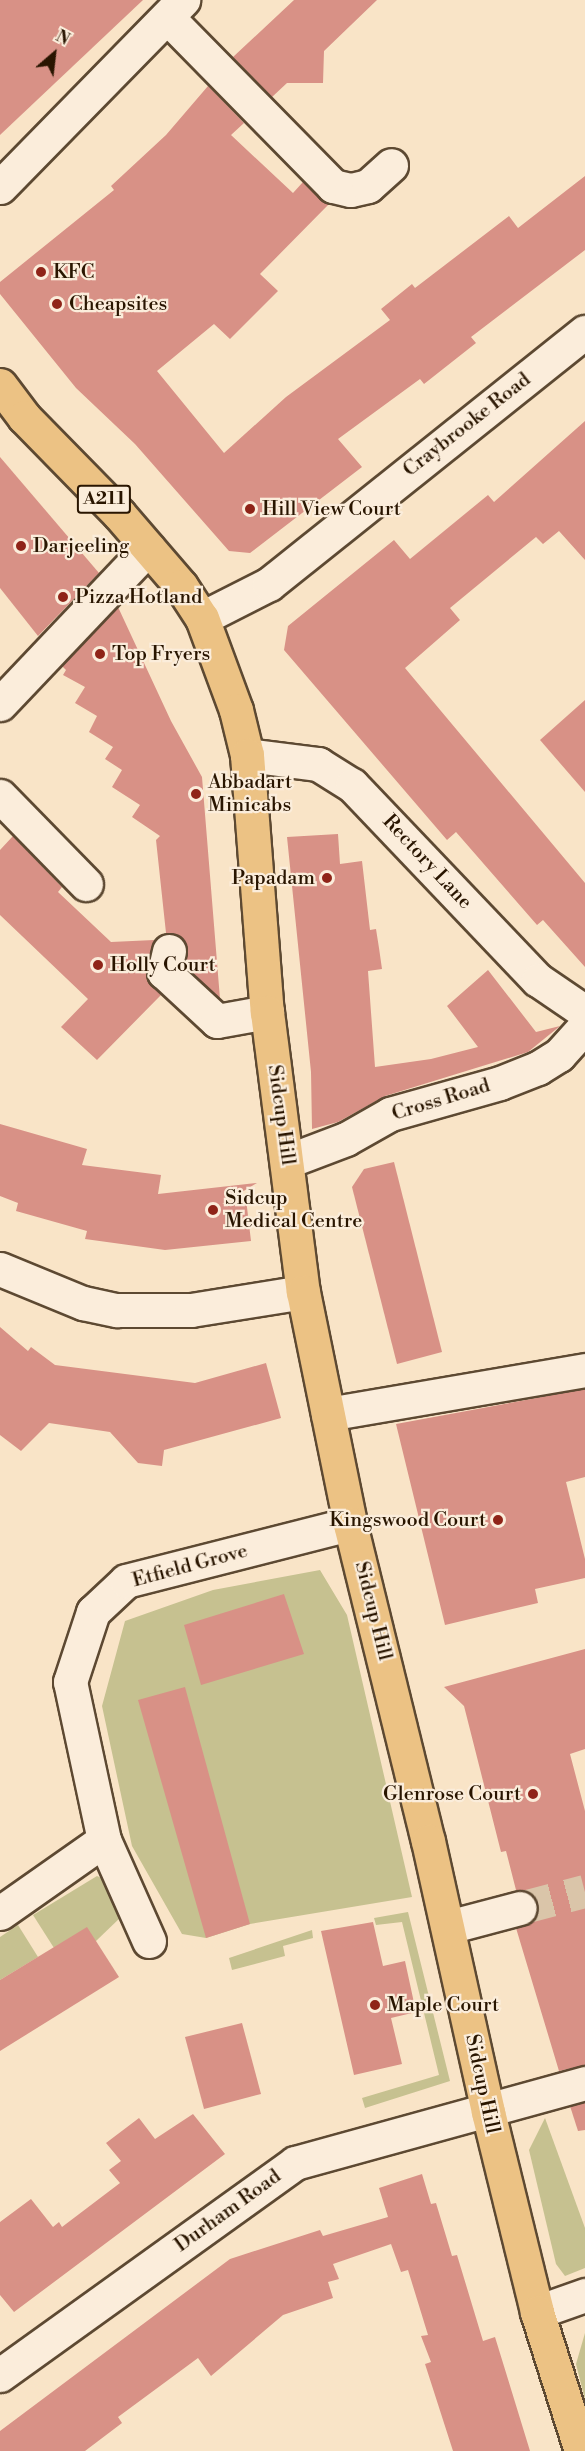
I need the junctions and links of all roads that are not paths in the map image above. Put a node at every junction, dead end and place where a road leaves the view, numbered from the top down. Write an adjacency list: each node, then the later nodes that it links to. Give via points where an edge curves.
1 (175, 8): 2 (street, via 333,186 351,190 368,186); 3 (street)
2 (391, 165)
3 (0, 187)
4 (585, 332): 7 (street, Craybrooke Road, via 269,585)
5 (0, 386): 6 (main road, A211, via 24,417)
6 (148, 548): 7 (main road, A211); 8 (street)
7 (202, 618): 9 (main road, Sidcup Hill / A211, via 236,710)
8 (0, 704)
9 (247, 755): 13 (main road, Sidcup Hill / A211); 14 (street, Rectory Lane, via 318,764 351,785 538,980)
10 (0, 796): 11 (street)
11 (86, 884)
12 (169, 951): 13 (street, via 164,972 217,1022)
13 (267, 1012): 16 (main road, Sidcup Hill / A211)
14 (585, 1012)
15 (585, 1026): 16 (street, Cross Road, via 559,1055 538,1068 500,1083 390,1114 346,1139)
16 (288, 1161): 18 (main road, Sidcup Hill / A211)
17 (0, 1269): 18 (street, via 83,1303 117,1310 191,1310)
18 (303, 1292): 20 (main road, Sidcup Hill / A211)
19 (585, 1370): 20 (street)
20 (328, 1414): 21 (main road, Sidcup Hill / A211)
21 (350, 1524): 22 (street, Etfield Grove, via 126,1581 93,1612 70,1682); 25 (main road, Sidcup Hill / A211)
22 (104, 1840): 24 (street); 26 (street, Etfield Grove)
23 (520, 1908): 25 (street)
24 (0, 1912)
25 (448, 1927): 28 (main road, Sidcup Hill / A211)
26 (149, 1941)
27 (585, 2083): 28 (street, Durham Road)
28 (488, 2112): 30 (main road, Sidcup Hill / A211); 31 (street, Durham Road, via 295,2163)
29 (585, 2295): 30 (street)
30 (537, 2312): 32 (main road, Sidcup Hill / A211)
31 (0, 2375)
32 (580, 2434)

